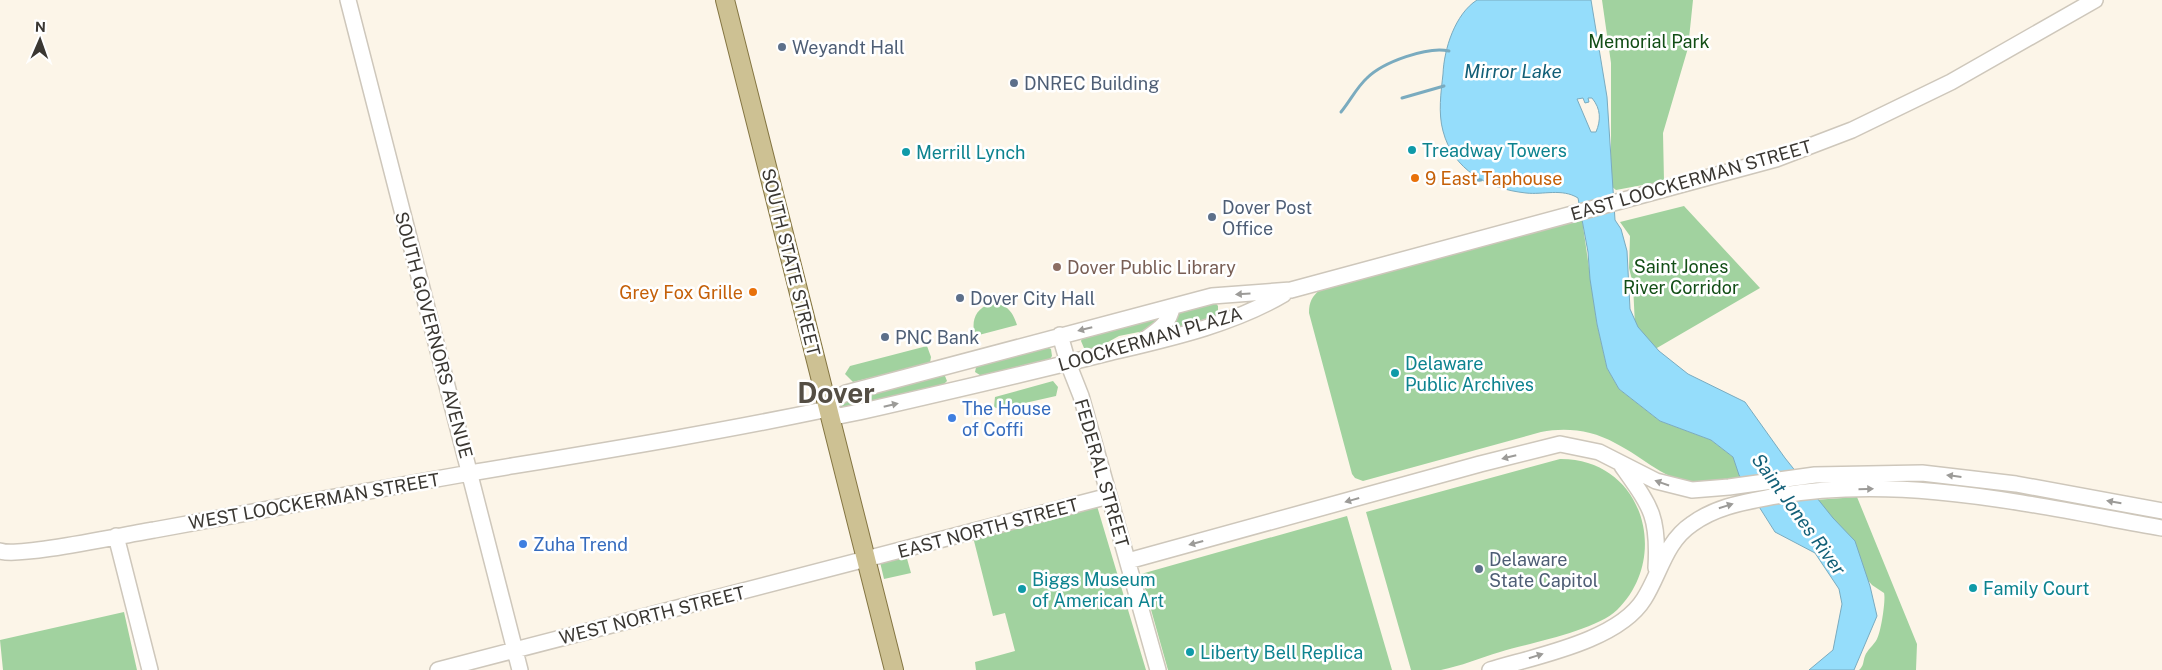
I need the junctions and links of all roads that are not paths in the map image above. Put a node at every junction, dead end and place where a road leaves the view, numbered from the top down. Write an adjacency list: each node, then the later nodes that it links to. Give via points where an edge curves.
1 (348, 0): 11 (street, SOUTH GOVERNORS AVENUE)
2 (725, 0): 9 (main road, SOUTH STATE STREET)
3 (2095, 0): 4 (street, EAST LOOCKERMAN STREET, via 1951,82 1852,130 1776,159)
4 (1292, 290): 5 (street, LOOCKERMAN PLAZA, one-way to 5, via 1212,296); 7 (street, LOOCKERMAN PLAZA, via 1212,325)
5 (1172, 306): 6 (street, LOOCKERMAN PLAZA, one-way to 6); 7 (street, via 1171,316 1161,328)
6 (1060, 335): 8 (street, FEDERAL STREET); 9 (street, LOOCKERMAN PLAZA, via 846,393 836,398)
7 (1135, 347): 8 (street, LOOCKERMAN PLAZA)
8 (1068, 363): 9 (street, LOOCKERMAN PLAZA, one-way to 8, via 839,416); 12 (street, FEDERAL STREET, via 1081,396)
9 (828, 409): 11 (street, WEST LOOCKERMAN STREET, via 655,443); 17 (main road, SOUTH STATE STREET)
10 (1621, 464): 13 (street, one-way to 10, via 1944,474 1815,475 1710,490 1674,487); 18 (street, one-way to 18, via 1598,452 1560,444); 19 (street, via 1644,496 1657,530)
11 (470, 473): 15 (street, WEST LOOCKERMAN STREET); 20 (street, SOUTH GOVERNORS AVENUE)
12 (1109, 496): 17 (street, EAST NORTH STREET); 18 (street, FEDERAL STREET)
13 (2162, 511)
14 (2162, 528): 19 (street, one-way to 14, via 1681,532 1704,516 1751,501 1817,491 1892,488 1952,492)
15 (116, 536): 16 (street, WEST LOOCKERMAN STREET); 21 (street)
16 (3, 552)
17 (866, 560): 20 (street, WEST NORTH STREET); 24 (main road, SOUTH STATE STREET)
18 (1128, 561): 25 (street, FEDERAL STREET)
19 (1655, 575): 26 (street, one-way to 19, via 1614,629 1644,599)
20 (514, 650): 22 (street, WEST NORTH STREET); 23 (street, SOUTH GOVERNORS AVENUE)
21 (150, 670)
22 (438, 670)
23 (520, 670)
24 (894, 670)
25 (1158, 670)
26 (1490, 670)

